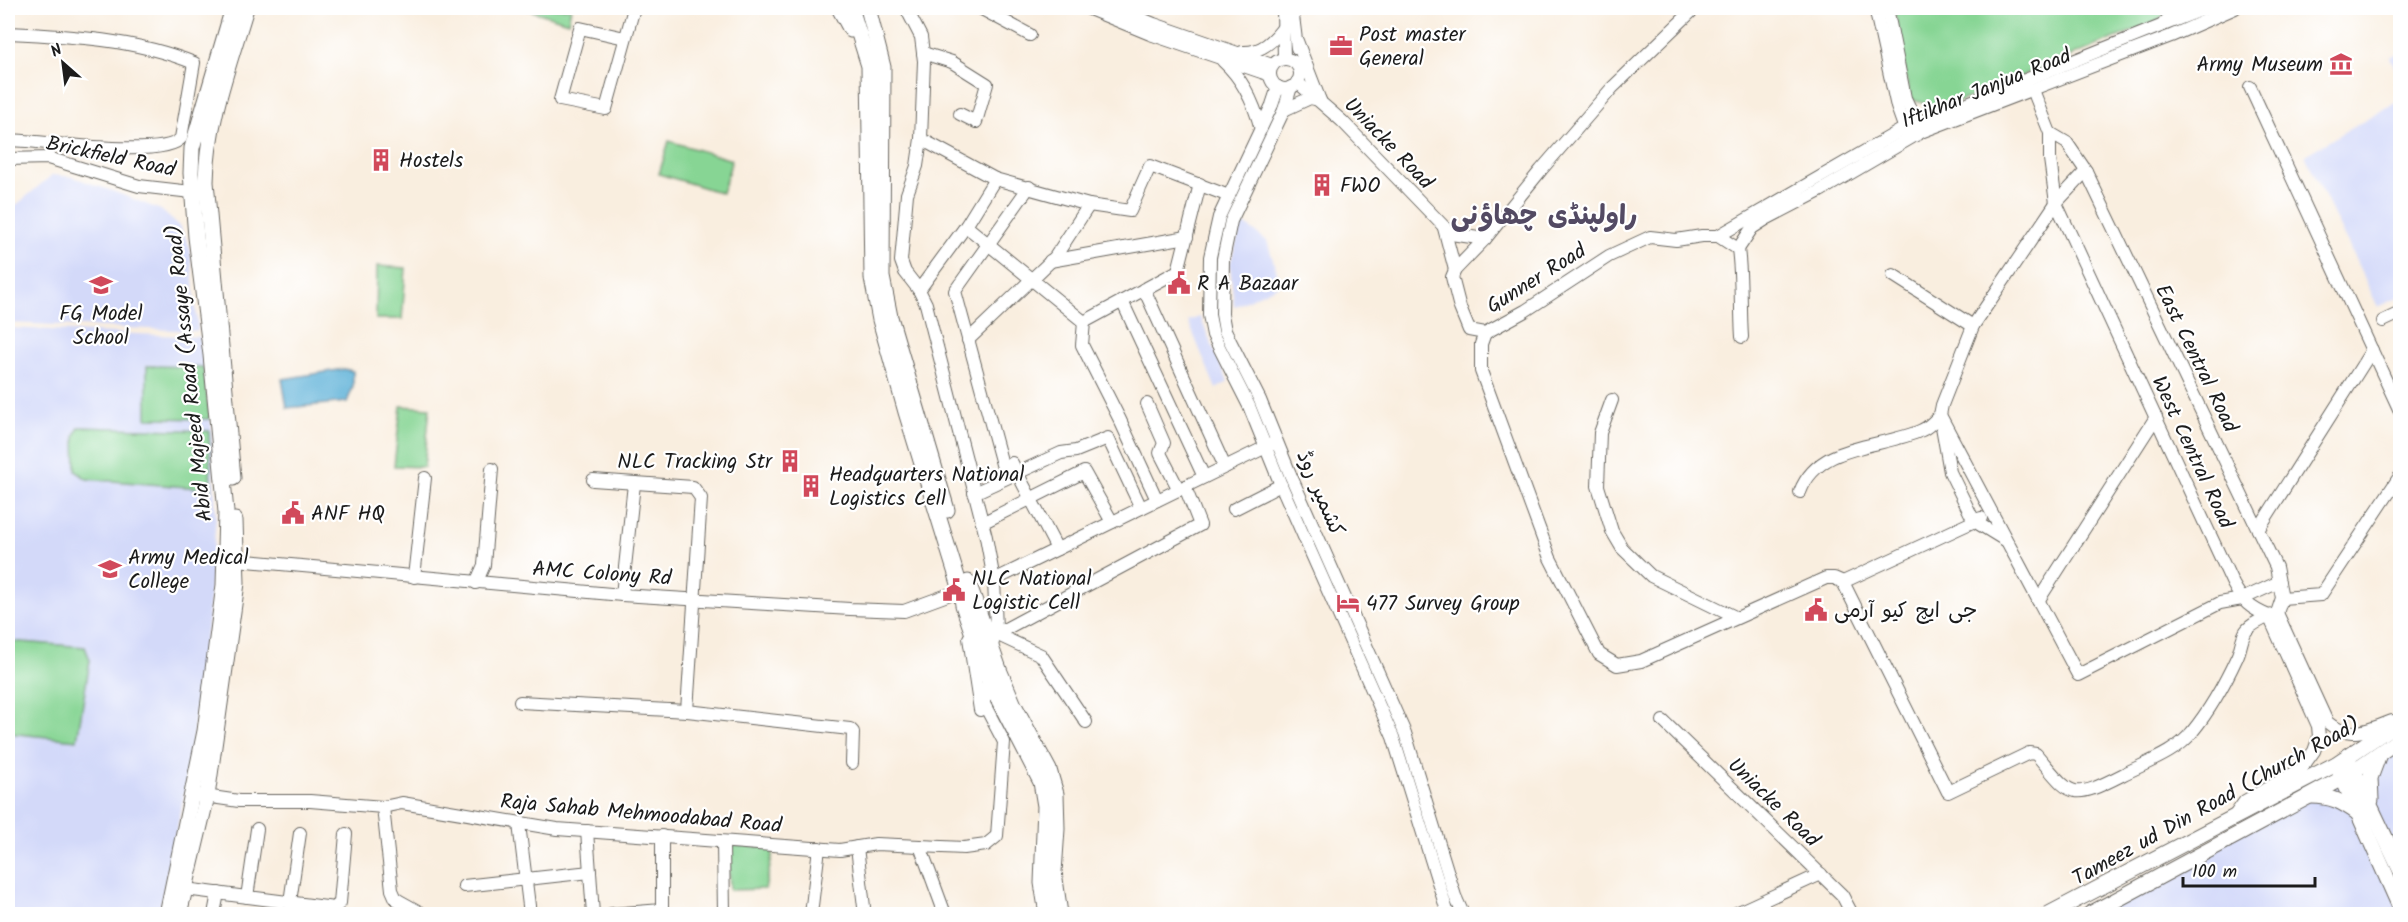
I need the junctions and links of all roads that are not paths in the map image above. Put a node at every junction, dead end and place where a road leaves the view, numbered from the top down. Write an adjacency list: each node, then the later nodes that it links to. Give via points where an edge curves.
1 (233, 8): 48 (main road, Abid Majeed Road (Assaye Road), via 192,148)
2 (246, 8): 48 (main road, Abid Majeed Road (Assaye Road), via 212,123)
3 (633, 8): 23 (street)
4 (839, 8): 27 (main road)
5 (851, 8): 27 (main road)
6 (868, 8): 119 (main road, via 883,67 882,277 897,340)
7 (906, 8): 28 (street, via 921,38)
8 (980, 8): 22 (street)
9 (1087, 8): 29 (street)
10 (1114, 8): 26 (street)
11 (1283, 8): 19 (street)
12 (1292, 8): 24 (street)
13 (1695, 8): 56 (street, via 1612,88)
14 (1875, 8): 39 (street, via 1897,107)
15 (1887, 8): 39 (street)
16 (2178, 8): 20 (street)
17 (2206, 8): 20 (street, Iftikhar Janjua Road)
18 (2235, 8): 25 (street, Iftikhar Janjua Road)
19 (1285, 26): 26 (street, via 1275,40 1264,46 1250,52); 30 (street)
20 (2160, 27): 25 (street); 39 (street, Iftikhar Janjua Road)
21 (8, 33): 42 (street, via 107,40 194,63 181,138 174,145 128,149)
22 (1030, 35)
23 (625, 38): 23 (street, via 606,110 561,100 580,28)
24 (1297, 41): 30 (street); 35 (street)
25 (2144, 47): 34 (street, Iftikhar Janjua Road)
26 (1234, 52): 31 (street)
27 (864, 53): 111 (main road, via 869,66 872,278 880,320)
28 (923, 53): 37 (street, via 952,62 987,84 976,122); 41 (street)
29 (1220, 58): 31 (street); 38 (street, via 1239,78)
30 (1290, 61): 31 (street); 32 (street, via 1300,73)
31 (1271, 70): 32 (street, Uniacke Road, via 1273,83)
32 (1288, 86): 35 (street, Uniacke Road); 36 (street, کشمیر روڈ); 38 (street, کشمیر روڈ)
33 (2250, 87): 74 (street)
34 (2033, 90): 39 (street, Iftikhar Janjua Road); 40 (street)
35 (1320, 100): 36 (street, via 1310,98); 53 (street, Uniacke Road)
36 (1284, 110): 80 (street, کشمیر روڈ, via 1231,221 1223,259 1225,331 1260,400)
37 (960, 114)
38 (1262, 129): 49 (street, کشمیر روڈ)
39 (1913, 131): 54 (street, Iftikhar Janjua Road); 58 (street, Iftikhar Janjua Road, via 1820,191 1752,228)
40 (2050, 133): 44 (street, East Central Road, via 2067,143); 50 (street, West Central Road)
41 (921, 139): 45 (street); 63 (street, via 907,194 901,261)
42 (8, 140)
43 (8, 159): 48 (street, Brickfield Road, via 48,158 139,186)
44 (2086, 171): 50 (street); 101 (street, East Central Road)
45 (995, 179): 47 (street); 52 (street)
46 (1200, 184): 49 (street); 51 (street, via 1150,166 1130,211); 55 (street)
47 (1029, 187): 51 (street); 57 (street)
48 (200, 193): 104 (main road, Abid Majeed Road (Assaye Road), via 228,416); 132 (main road, Abid Majeed Road (Assaye Road), via 196,237 226,512 224,585)
49 (1229, 196): 80 (street, کشمیر روڈ, via 1219,217 1210,257 1209,315 1213,335)
50 (2056, 203): 67 (street, West Central Road); 70 (street)
51 (1089, 205): 59 (street)
52 (966, 226): 57 (street); 63 (street)
53 (1444, 228): 56 (street, Uniacke Road, via 1450,234); 60 (street)
54 (1718, 236): 58 (street); 71 (street, Gunner Road, via 1676,240 1650,237 1609,256)
55 (1187, 237): 59 (street); 64 (street, via 1178,271)
56 (1485, 239): 60 (street)
57 (988, 244): 62 (street); 73 (street, via 955,291)
58 (1738, 249): 72 (street)
59 (1050, 261): 62 (street)
60 (1455, 270): 71 (street, Gunner Road, via 1452,277 1469,330)
61 (1893, 275): 70 (street)
62 (1031, 279): 69 (street); 73 (street)
63 (919, 290): 92 (street, via 926,304)
64 (1144, 290): 65 (street); 81 (street)
65 (1122, 301): 69 (street); 85 (street)
66 (2400, 313): 68 (street)
67 (2111, 320): 79 (street, West Central Road); 113 (street, West Central Road)
68 (2383, 321)
69 (1084, 322): 94 (street, via 1082,345)
70 (1973, 326): 78 (street)
71 (1485, 333): 117 (street, via 1481,370 1550,558 1599,654 1617,665 1641,661)
72 (1742, 337)
73 (968, 340): 83 (street, via 1004,468 1012,463)
74 (2372, 350): 77 (street); 101 (street)
75 (1612, 400): 117 (street, via 1600,433 1598,486 1612,531 1622,548 1651,576)
76 (1147, 404): 90 (street, via 1164,443 1160,453)
77 (2400, 411)
78 (1940, 415): 91 (street, via 1924,430 1857,448 1817,465 1805,478); 97 (street); 98 (street, via 1950,472)
79 (2156, 417): 113 (street, West Central Road); 115 (street)
80 (1272, 445): 81 (street); 87 (street, کشمیر روڈ)
81 (1225, 467): 85 (street)
82 (492, 469): 109 (street, via 484,565)
83 (1018, 474): 92 (street); 93 (street); 95 (street, via 1061,453 1108,438)
84 (2400, 476): 112 (street, via 2321,595)
85 (1204, 477): 90 (street)
86 (426, 478): 105 (street)
87 (1283, 479): 96 (street); 147 (street, کشمیر روڈ, via 1405,733 1410,771)
88 (593, 480): 89 (street)
89 (634, 484): 110 (street); 114 (street, via 693,487 698,492 701,498)
90 (1182, 488): 94 (street); 118 (street, via 1200,525)
91 (1800, 492)
92 (974, 494): 100 (street)
93 (1031, 499): 99 (street, via 1084,472); 100 (street); 103 (street)
94 (1157, 500): 95 (street)
95 (1141, 508): 99 (street)
96 (1234, 510)
97 (1991, 513): 98 (street); 102 (street)
98 (1974, 521): 102 (street); 107 (street)
99 (1112, 522): 103 (street)
100 (982, 523): 106 (street)
101 (2258, 530): 108 (street, East Central Road)
102 (2005, 540): 115 (street)
103 (1057, 549): 106 (street)
104 (236, 560): 105 (street, AMC Colony Rd); 132 (main road, Abid Majeed Road (Assaye Road), via 237,583)
105 (414, 577): 109 (street, AMC Colony Rd)
106 (994, 580): 118 (street)
107 (1843, 582): 116 (street, via 1948,792 2029,753 2036,754 2061,785 2083,792 2167,753 2192,733 2224,684 2250,626); 117 (street, via 1826,578)
108 (2279, 582): 112 (street, East Central Road); 113 (street)
109 (476, 583): 110 (street, AMC Colony Rd)
110 (622, 595): 114 (street, AMC Colony Rd)
111 (962, 597): 114 (street, AMC Colony Rd, via 904,611); 120 (main road); 128 (street, via 981,713)
112 (2282, 598): 116 (street, East Central Road)
113 (2242, 599): 115 (street, via 2220,603 2078,675); 116 (street, via 2254,610)
114 (694, 600): 122 (street)
115 (2038, 601)
116 (2273, 614): 123 (street, via 2327,722 2337,731 2355,733); 136 (street, via 2319,737 2301,769 2245,801)
117 (1735, 617)
118 (996, 634): 119 (street); 125 (street, via 1041,655)
119 (991, 650): 120 (main road)
120 (994, 676): 128 (street, via 984,704 1000,732); 170 (main road, via 1041,782 1045,806 1042,883); 171 (main road, via 1049,770 1056,794 1054,872)
121 (520, 702): 122 (street)
122 (687, 711): 130 (street, via 850,729)
123 (2400, 716)
124 (2400, 721): 131 (main road, Tameez ud Din Road (Church Road))
125 (1086, 722)
126 (1663, 722): 150 (street, Uniacke Road)
127 (2400, 739): 129 (main road, Tameez ud Din Road (Church Road))
128 (1004, 749): 144 (street, Raja Sahab Mehmoodabad Road, via 997,836 986,845 964,848)
129 (2379, 754): 131 (main road, Tameez ud Din Road (Church Road)); 135 (main road, via 2370,778)
130 (852, 763)
131 (2345, 768): 133 (main road, Tameez ud Din Road (Church Road)); 135 (main road); 136 (main road, Tameez ud Din Road (Church Road))
132 (199, 795): 134 (street, Raja Sahab Mehmoodabad Road, via 239,801); 153 (main road, Abid Majeed Road (Assaye Road)); 160 (main road, Abid Majeed Road (Assaye Road))
133 (2309, 796): 135 (main road, via 2330,796); 177 (main road, Tameez ud Din Road (Church Road))
134 (383, 807): 137 (street, Raja Sahab Mehmoodabad Road, via 402,803); 163 (street, via 392,890 396,899)
135 (2366, 812): 148 (main road); 158 (main road)
136 (2233, 819): 176 (main road, Tameez ud Din Road (Church Road))
137 (519, 824): 139 (street, Raja Sahab Mehmoodabad Road); 151 (street)
138 (257, 829): 155 (street)
139 (587, 831): 142 (street, Raja Sahab Mehmoodabad Road); 149 (street)
140 (300, 833): 156 (street)
141 (346, 834): 156 (street, via 338,906)
142 (662, 836): 143 (street, Raja Sahab Mehmoodabad Road); 159 (street)
143 (723, 842): 146 (street, Raja Sahab Mehmoodabad Road); 167 (street)
144 (920, 846): 145 (street, Raja Sahab Mehmoodabad Road); 169 (street)
145 (857, 847): 146 (street, Raja Sahab Mehmoodabad Road); 157 (street)
146 (819, 848): 168 (street)
147 (1437, 860): 172 (street, کشمیر روڈ); 173 (street, کشمیر روڈ)
148 (2400, 869)
149 (590, 872): 151 (street); 165 (street)
150 (1821, 874): 174 (street); 175 (street, Uniacke Road, via 1842,895)
151 (526, 879): 152 (street); 164 (street)
152 (464, 886)
153 (185, 889): 154 (street); 161 (main road, Abid Majeed Road (Assaye Road))
154 (218, 893): 155 (street); 162 (street)
155 (247, 897): 156 (street)
156 (290, 902)
157 (864, 907)
158 (2400, 907)
159 (662, 912): 166 (street)
160 (166, 915)
161 (179, 915)
162 (214, 915)
163 (423, 915)
164 (530, 915)
165 (593, 915)
166 (611, 915)
167 (724, 915)
168 (811, 915)
169 (945, 915)
170 (1047, 915)
171 (1060, 915)
172 (1448, 915)
173 (1463, 915)
174 (1734, 915)
175 (1852, 915)
176 (2049, 915)
177 (2090, 915)

